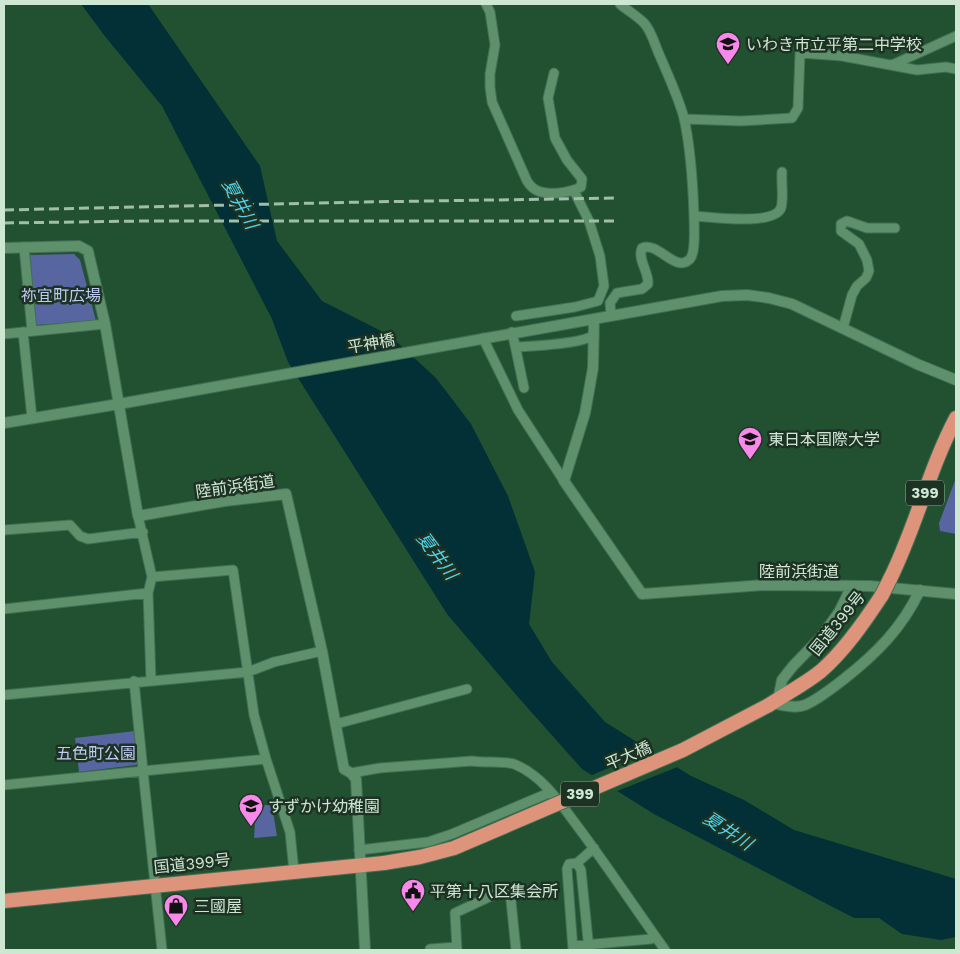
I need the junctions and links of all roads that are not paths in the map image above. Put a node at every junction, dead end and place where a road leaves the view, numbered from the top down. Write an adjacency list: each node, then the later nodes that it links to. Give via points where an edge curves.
1 (486, 4): 9 (street, via 495,45 490,81 492,102 527,181 535,190)
2 (620, 4): 7 (street, via 645,24)
3 (956, 36): 4 (street)
4 (892, 65): 5 (street, via 917,70); 7 (street, via 800,53 798,108 792,118 741,121)
5 (956, 69)
6 (554, 73): 9 (street, via 548,98 555,138 582,179 581,188)
7 (684, 119): 10 (street)
8 (782, 172): 10 (street, via 781,208 771,217)
9 (574, 191): 14 (street, via 589,221 600,256 604,286 598,302)
10 (694, 216): 15 (street, via 693,255 689,260 673,260 652,247 642,248 640,256 648,284 642,290 617,293 610,303)
11 (894, 228): 20 (street, via 866,228 847,221 841,224 841,231 859,244 869,271 852,295)
12 (24, 247): 13 (street); 19 (street, via 79,246 88,251); 21 (street)
13 (4, 248)
14 (575, 307): 16 (street); 18 (street)
15 (611, 315): 17 (street, 平神橋); 20 (street, 平神橋, via 722,296 747,295 792,304)
16 (516, 316)
17 (594, 319): 18 (street, 平神橋); 24 (street)
18 (576, 322): 22 (street, 平神橋)
19 (105, 324): 21 (street); 29 (street)
20 (844, 328): 27 (street, 平神橋)
21 (27, 332): 23 (street); 30 (street)
22 (512, 332): 25 (street, 平神橋); 26 (street)
23 (4, 334)
24 (594, 335): 26 (street, via 579,341); 33 (street, via 593,368 585,413)
25 (480, 338): 29 (street, 平神橋); 33 (street, via 518,410)
26 (515, 345): 28 (street)
27 (956, 380)
28 (524, 388)
29 (119, 404): 30 (street); 34 (street)
30 (32, 418): 32 (street)
31 (956, 418): 49 (highway, 国道399号 / 399, bridge, via 882,595 845,646 821,670)
32 (4, 423)
33 (564, 481): 38 (street, 陸前浜街道, via 642,594 765,585)
34 (138, 516): 36 (street); 43 (street, 陸前浜街道, via 286,494)
35 (4, 530): 36 (street, via 70,525 80,536 88,539)
36 (143, 532): 37 (street)
37 (152, 577): 40 (street); 44 (street, via 233,570)
38 (852, 586): 39 (street, 陸前浜街道); 49 (street, via 822,636 782,680)
39 (920, 590): 41 (street, 陸前浜街道); 49 (street, via 911,610 863,664 805,705 794,707)
40 (148, 593): 42 (street); 45 (street)
41 (956, 594)
42 (4, 610)
43 (322, 651): 44 (street, via 274,662); 50 (street, 陸前浜街道)
44 (248, 672): 45 (street); 51 (street, via 254,715)
45 (151, 680): 46 (street)
46 (134, 681): 48 (street); 52 (street)
47 (467, 689): 50 (street)
48 (4, 695)
49 (773, 703): 58 (highway, 平大橋 / 399, bridge, via 683,750 454,848)
50 (336, 724): 53 (street, 陸前浜街道, via 344,769)
51 (266, 759): 52 (street); 61 (street, via 290,832)
52 (143, 771): 54 (street); 62 (street)
53 (351, 773): 55 (street, via 472,761 512,764 532,774); 57 (street, via 356,779)
54 (4, 785)
55 (551, 792): 56 (street); 57 (street, via 428,842)
56 (594, 848): 59 (street); 64 (street)
57 (359, 850): 60 (street)
58 (384, 862): 60 (highway, 国道399号 / 399)
59 (577, 864): 65 (street, via 581,870); 66 (street, via 569,864 567,869)
60 (360, 865): 61 (highway, 国道399号 / 399); 69 (street)
61 (294, 871): 62 (highway, 国道399号 / 399)
62 (156, 884): 63 (highway, 国道399号 / 399); 68 (street)
63 (4, 900)
64 (655, 936): 65 (street); 72 (street)
65 (589, 947): 66 (street)
66 (573, 948)
67 (457, 949): 70 (street); 71 (street, via 455,913 506,889 510,891)
68 (162, 950)
69 (365, 950)
70 (430, 950)
71 (516, 950)
72 (665, 950)

